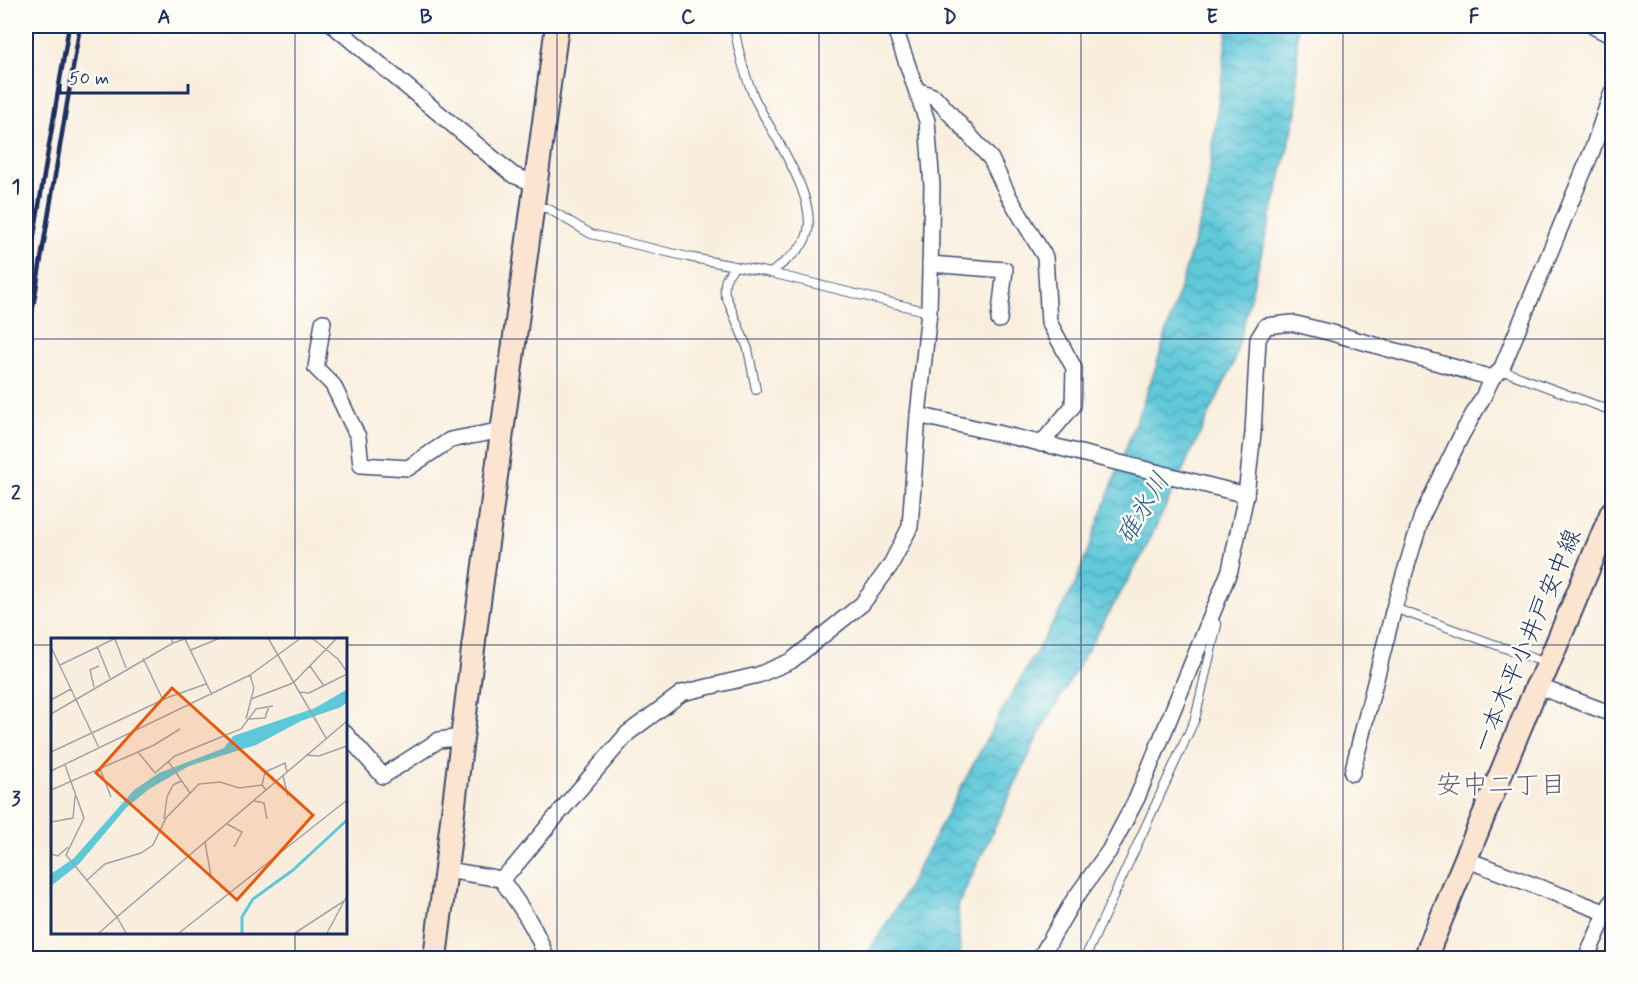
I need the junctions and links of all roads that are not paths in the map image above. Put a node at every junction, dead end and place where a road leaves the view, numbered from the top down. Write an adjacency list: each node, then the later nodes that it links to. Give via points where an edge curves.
1 (334, 26): 9 (street, via 513,175)
2 (557, 26): 9 (street)
3 (734, 26): 13 (lane, via 754,97 808,208 809,226 803,245)
4 (894, 26): 7 (street)
5 (1593, 26): 6 (street)
6 (1612, 36)
7 (917, 90): 11 (street, via 927,121 932,186); 22 (street, via 935,97 991,159 1045,256 1048,322 1074,368 1073,406)
8 (1612, 92): 17 (street, via 1592,151)
9 (536, 184): 10 (street)
10 (533, 207): 12 (lane, via 547,208 591,234); 21 (street)
11 (930, 264): 14 (street); 15 (street, via 1005,270)
12 (735, 266): 13 (lane); 18 (lane, via 727,276 725,294 748,349)
13 (771, 273): 14 (lane)
14 (928, 312): 20 (street)
15 (999, 320)
16 (322, 322): 21 (street, via 316,368 333,385 358,437 361,465 408,468 450,440)
17 (1497, 374): 19 (lane); 23 (street, via 1292,323 1266,326 1258,339 1253,433); 25 (street, via 1422,516)
18 (756, 390)
19 (1612, 411)
20 (918, 415): 22 (street); 35 (street, via 909,527 891,566 862,604 791,661 758,675 682,693 628,733)
21 (503, 430): 31 (street)
22 (1047, 445): 23 (street)
23 (1240, 494): 26 (street, via 1230,570)
24 (1612, 512): 27 (street, 一本木平小井戸安中線)
25 (1394, 608): 27 (lane); 32 (street)
26 (1212, 618): 39 (street, via 1137,798 1109,851 1073,901); 40 (lane, via 1217,625 1195,719)
27 (1548, 664): 28 (street, 一本木平小井戸安中線)
28 (1537, 686): 29 (street); 33 (street, 一本木平小井戸安中線)
29 (1612, 714)
30 (346, 734): 31 (street, via 383,777 439,740)
31 (463, 737): 34 (street)
32 (1352, 773)
33 (1465, 859): 36 (street); 41 (street, 一本木平小井戸安中線)
34 (447, 870): 35 (street); 37 (street)
35 (501, 879): 38 (street, via 517,901)
36 (1610, 907): 42 (street)
37 (435, 958)
38 (546, 958)
39 (1040, 958)
40 (1085, 958)
41 (1425, 958)
42 (1586, 958)

